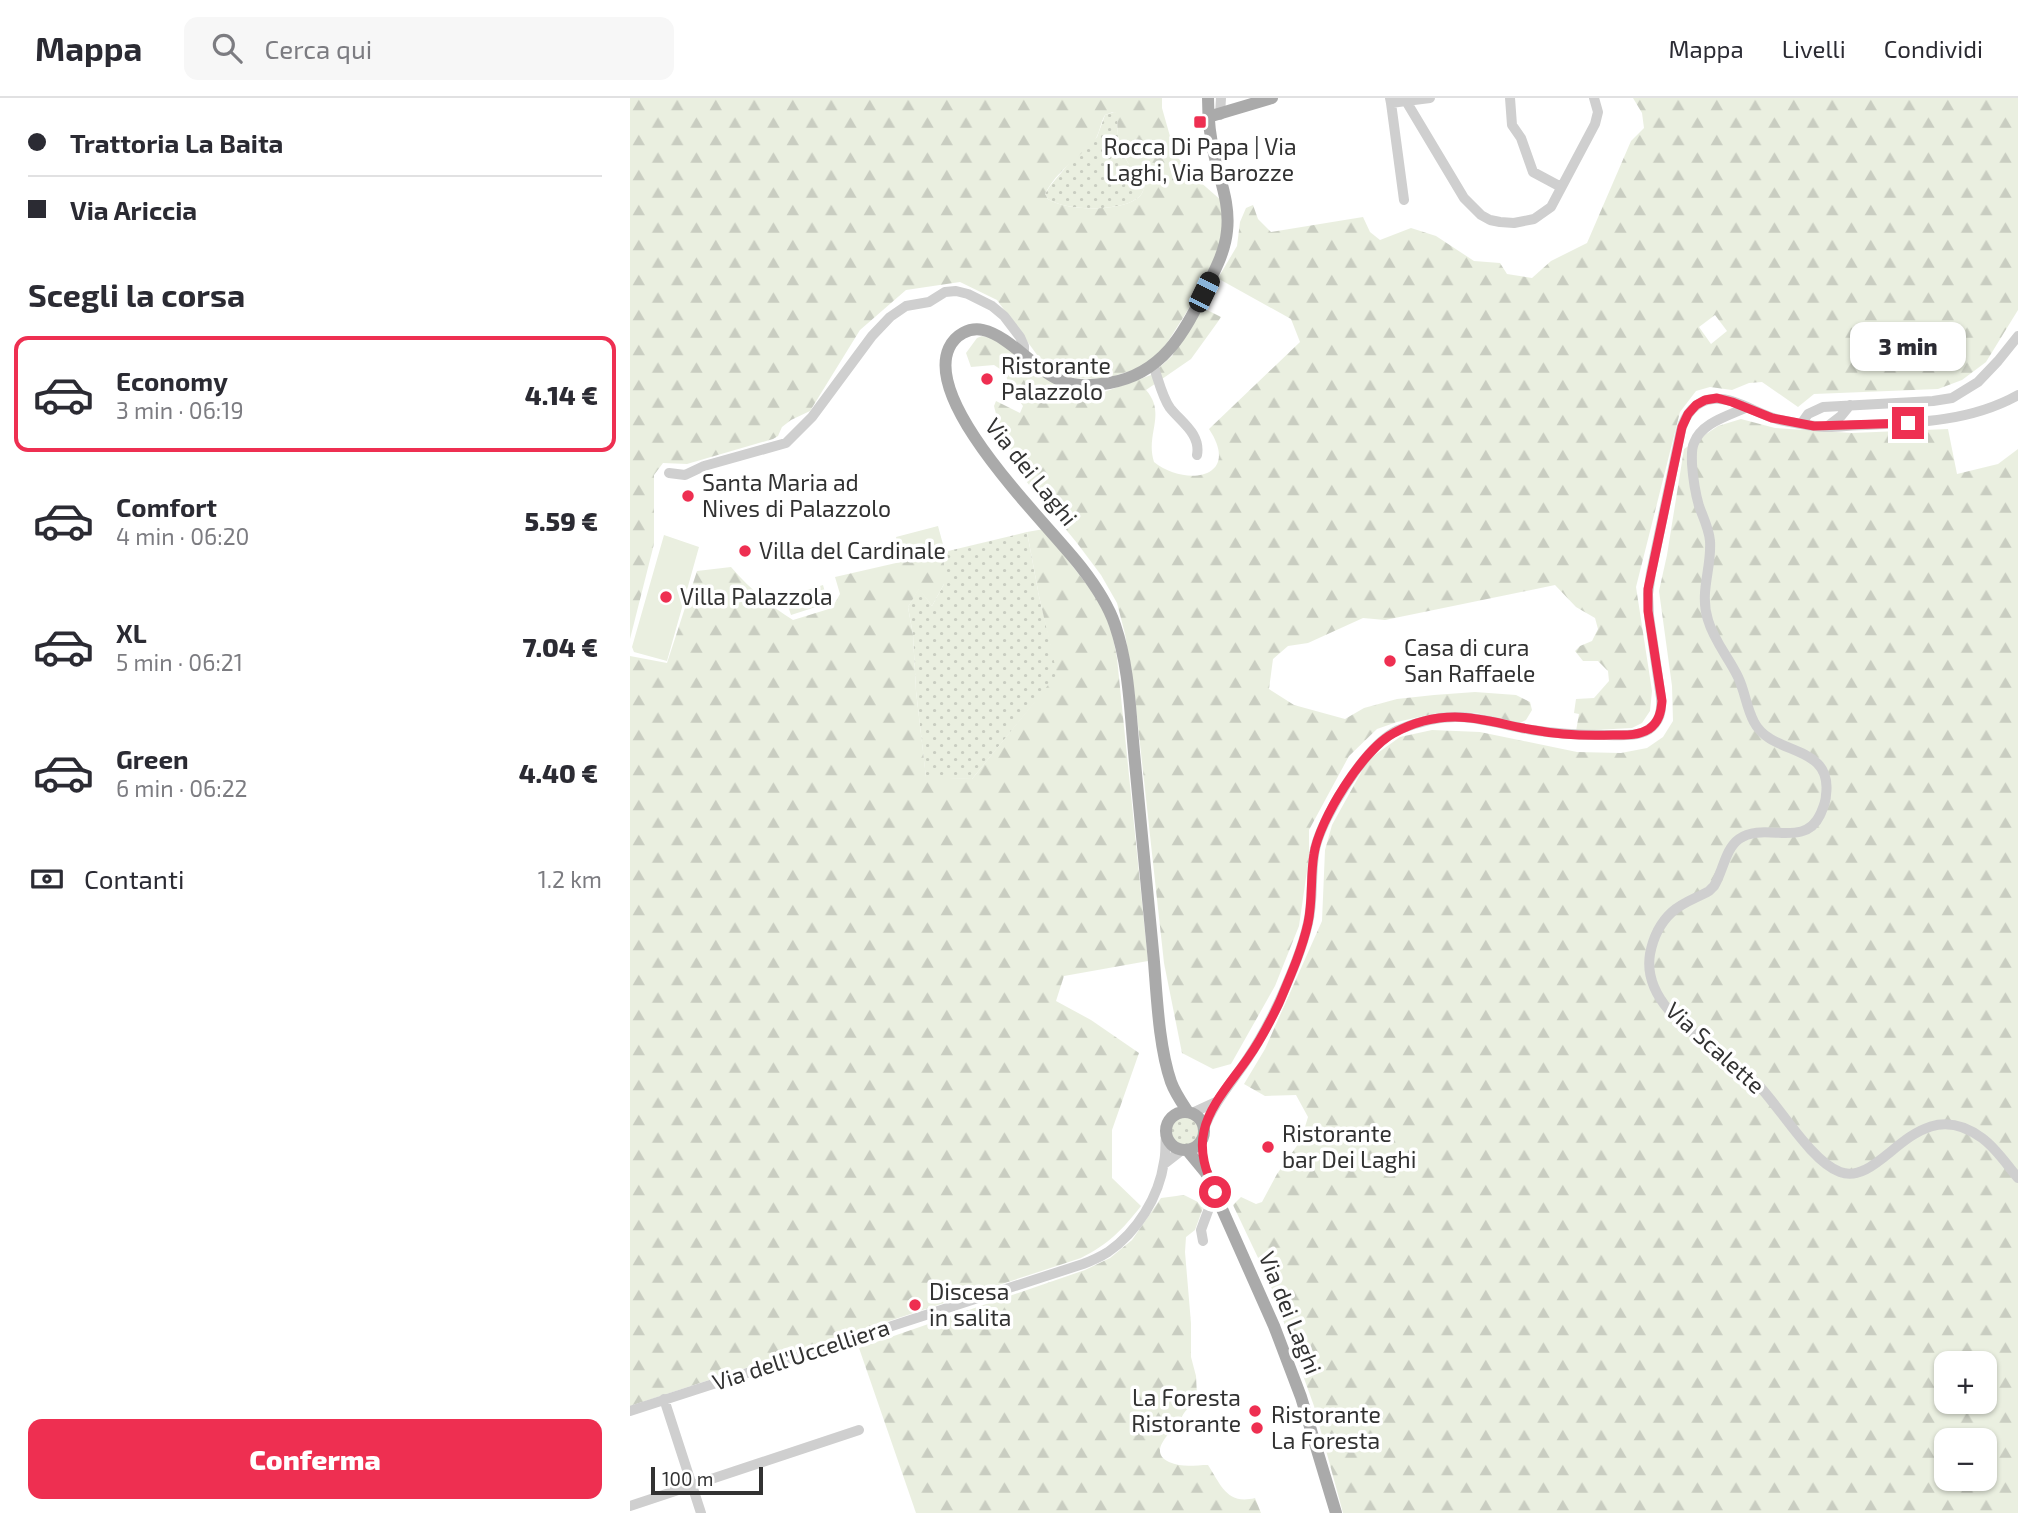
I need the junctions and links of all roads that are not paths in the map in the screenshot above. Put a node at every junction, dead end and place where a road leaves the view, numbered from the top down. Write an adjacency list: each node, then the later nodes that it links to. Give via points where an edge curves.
1 (1208, 98): 9 (main road, Via dei Laghi)
2 (1221, 98): 9 (street)
3 (1272, 98): 9 (main road)
4 (1430, 98): 8 (street)
5 (1510, 98): 10 (street, via 1512,125 1533,172)
6 (1594, 98): 10 (street, via 1598,108 1595,124)
7 (1391, 101): 8 (street); 11 (street)
8 (1406, 101): 10 (street, via 1464,198 1490,220 1514,223 1534,219 1551,207)
9 (1214, 116): 14 (main road, Via dei Laghi, via 1213,151 1228,218 1225,241 1194,311)
10 (1561, 187)
11 (1404, 200)
12 (2018, 336): 16 (street, via 1982,378 1956,396)
13 (1024, 356): 14 (main road, Via dei Laghi, via 1057,379 1082,386 1126,379); 22 (street, via 1020,337 992,306 968,294 945,292 890,317 812,417 786,443 685,475); 23 (main road, Via dei Laghi, via 993,334 970,330 949,348 948,380 981,449 1080,567 1115,624 1126,677 1156,985)
14 (1153, 365): 21 (street, via 1169,407 1196,440)
15 (2018, 395): 19 (street, via 1952,418)
16 (1850, 405): 18 (street, via 1816,409); 19 (street, via 1850,415); 20 (street)
17 (1745, 408): 18 (street); 24 (street, via 1710,399 1693,408 1683,424 1648,589 1661,698 1655,723 1634,734 1592,735 1444,717 1399,730 1378,744 1354,772 1322,828 1314,854 1311,908 1302,945 1262,1036); 31 (street, Via Scalette, via 1706,428 1692,448 1696,495 1710,541 1705,611 1756,727 1769,739 1814,759 1824,775 1826,796 1808,830 1756,833 1735,842 1714,886 1677,908 1657,931 1649,959 1652,983 1678,1019 1760,1086 1816,1155 1833,1169 1847,1174 1864,1171 1913,1134 1946,1125 1982,1138)
18 (1801, 424): 20 (street)
19 (1858, 425): 20 (street)
20 (1828, 427)
21 (1197, 455)
22 (669, 473)
23 (1172, 1086): 25 (main road, Via dei Laghi); 26 (main road, Via dei Laghi)
24 (1218, 1101): 25 (street); 27 (street)
25 (1190, 1113): 26 (main road, via 1178,1113); 27 (main road, via 1199,1119)
26 (1167, 1129): 28 (main road, via 1171,1145); 29 (street, Via dell'Uccelliera)
27 (1203, 1134): 28 (main road, via 1197,1146); 30 (main road, Via dei Laghi)
28 (1184, 1150): 29 (street); 30 (main road, Via dei Laghi)
29 (1164, 1164): 34 (street, Via dell'Uccelliera, via 1147,1210 1127,1235 1083,1265)
30 (1206, 1173): 32 (main road, Via dei Laghi)
31 (2018, 1178)
32 (1215, 1192): 33 (street, via 1201,1230); 40 (main road, Via dei Laghi, via 1292,1371)
33 (1203, 1241)
34 (664, 1399): 35 (street, Via dell'Uccelliera); 37 (street)
35 (630, 1411)
36 (859, 1430): 37 (street)
37 (692, 1484): 38 (street); 39 (street)
38 (630, 1506)
39 (701, 1513)
40 (1336, 1513)

